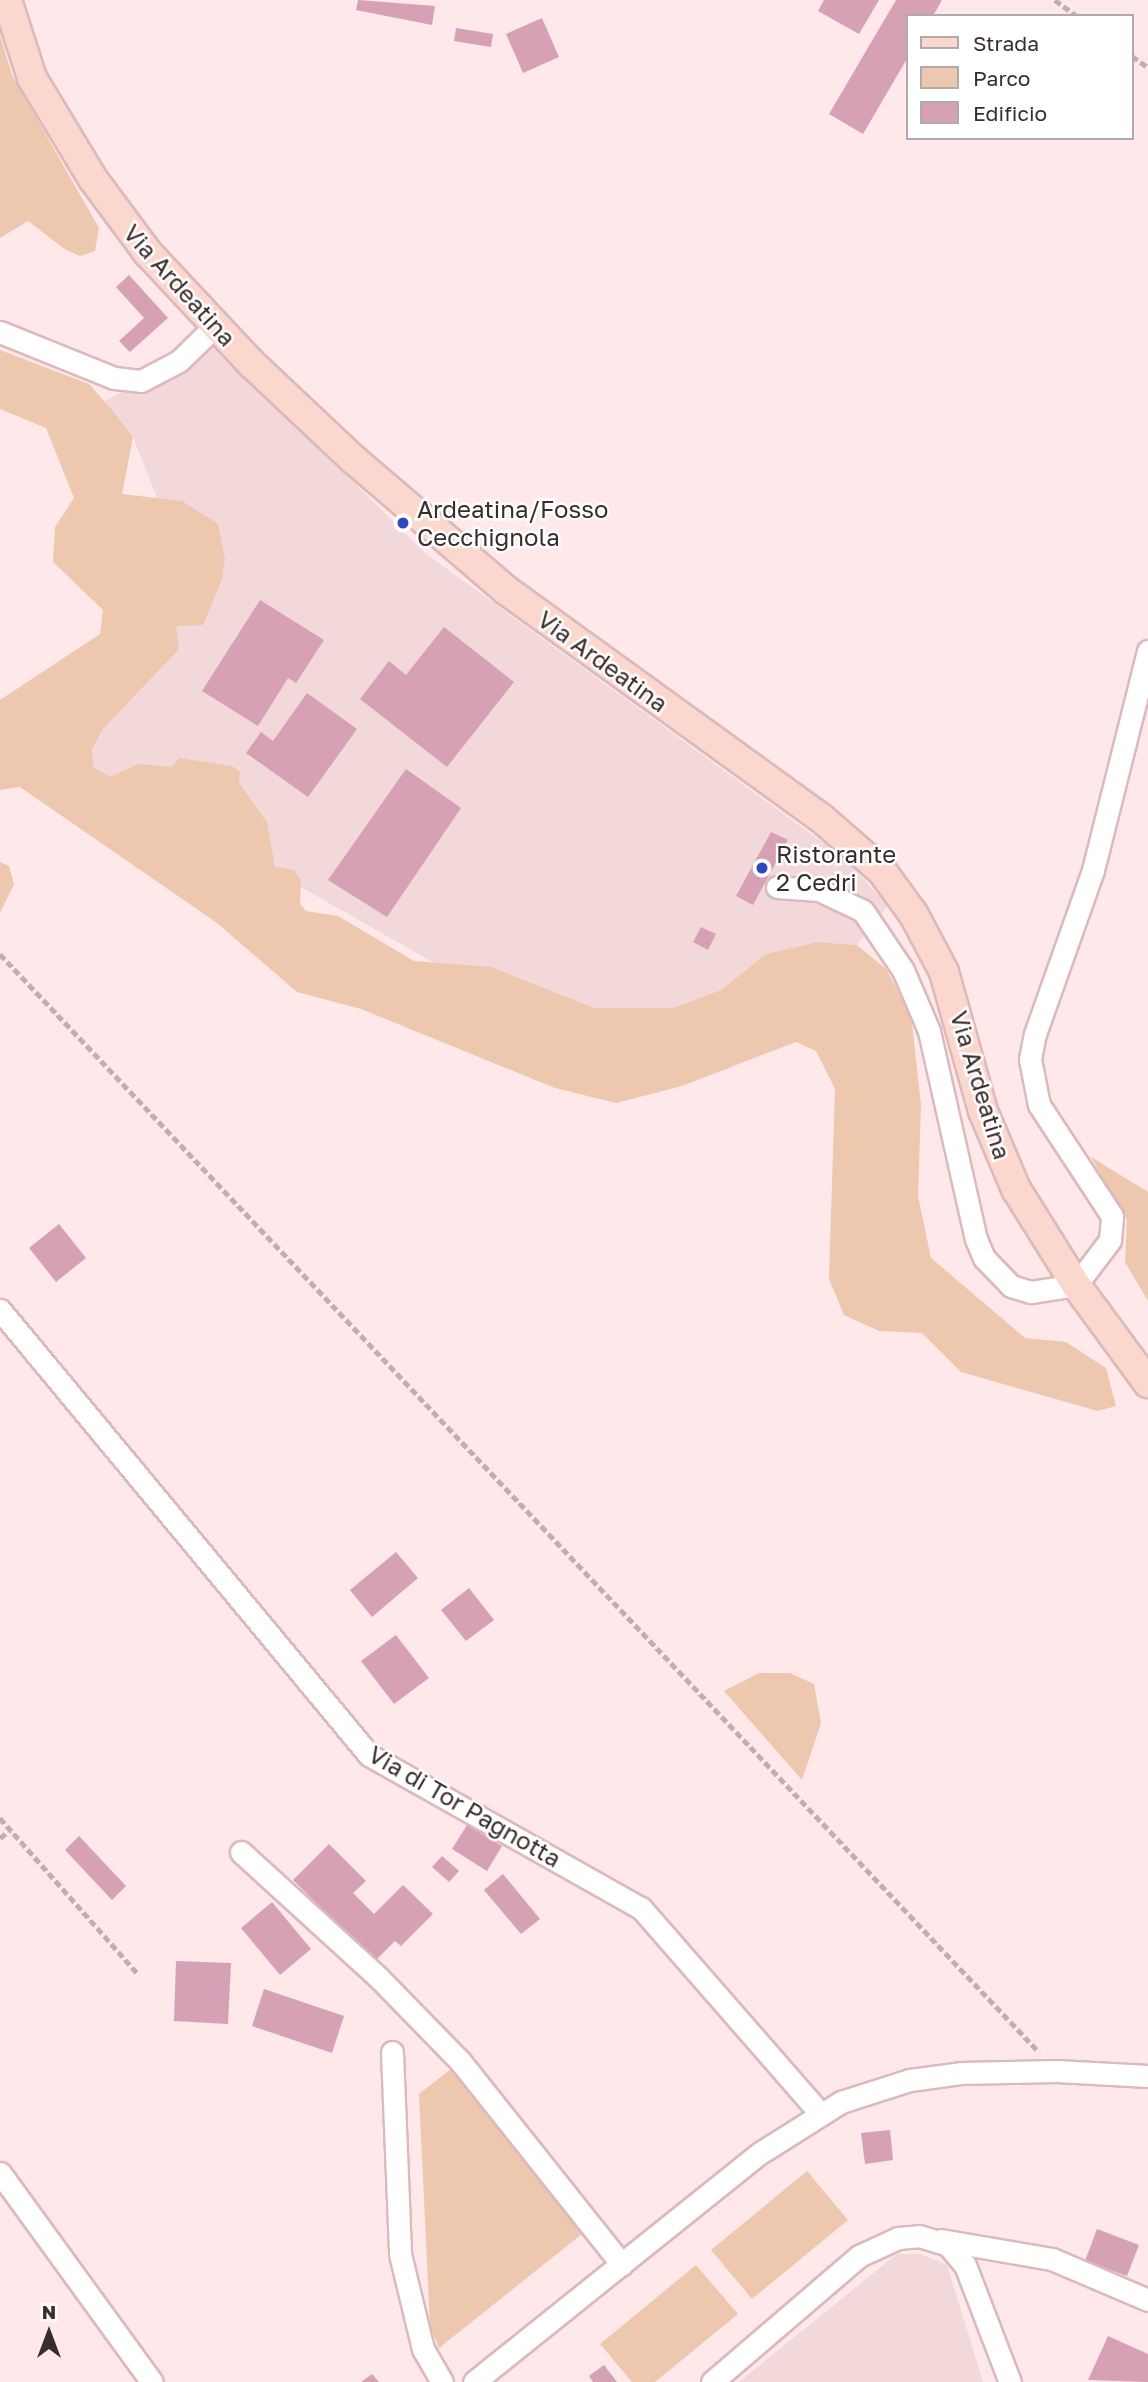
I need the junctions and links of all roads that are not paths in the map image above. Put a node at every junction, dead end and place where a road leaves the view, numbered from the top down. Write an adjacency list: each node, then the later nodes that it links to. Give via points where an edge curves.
1 (7, 0): 2 (main road, Via Ardeatina, via 32,78 80,161 148,253)
2 (215, 326): 3 (street, via 179,361 142,381 114,377); 6 (main road, Via Ardeatina, via 330,439 482,571 810,809 882,871 914,915 944,972 983,1111 1007,1169)
3 (0, 332)
4 (1148, 651): 6 (street, via 1093,870 1030,1059 1039,1105 1112,1216 1110,1240)
5 (777, 887): 6 (street, via 819,890 863,911 903,970 929,1031 984,1258 997,1275 1021,1289 1043,1291)
6 (1076, 1284): 8 (main road, Via Ardeatina)
7 (0, 1310): 14 (street, Via di Tor Pagnotta, via 369,1755 641,1908)
8 (1129, 1362): 9 (main road, Via Ardeatina); 10 (main road, Via Ardeatina)
9 (1148, 1383)
10 (1148, 1406)
11 (240, 1852): 17 (street, via 378,1977 460,2061)
12 (392, 2053): 20 (street, via 400,2254 423,2349)
13 (1148, 2076): 14 (street, via 988,2071 909,2080)
14 (820, 2113): 17 (street, via 761,2153)
15 (0, 2172): 19 (street)
16 (935, 2239): 18 (street, via 1052,2259); 22 (street, via 898,2238 859,2256); 23 (street, via 948,2245 965,2265)
17 (622, 2265): 21 (street)
18 (1148, 2300)
19 (152, 2382)
20 (442, 2382)
21 (474, 2382)
22 (712, 2382)
23 (1010, 2382)

